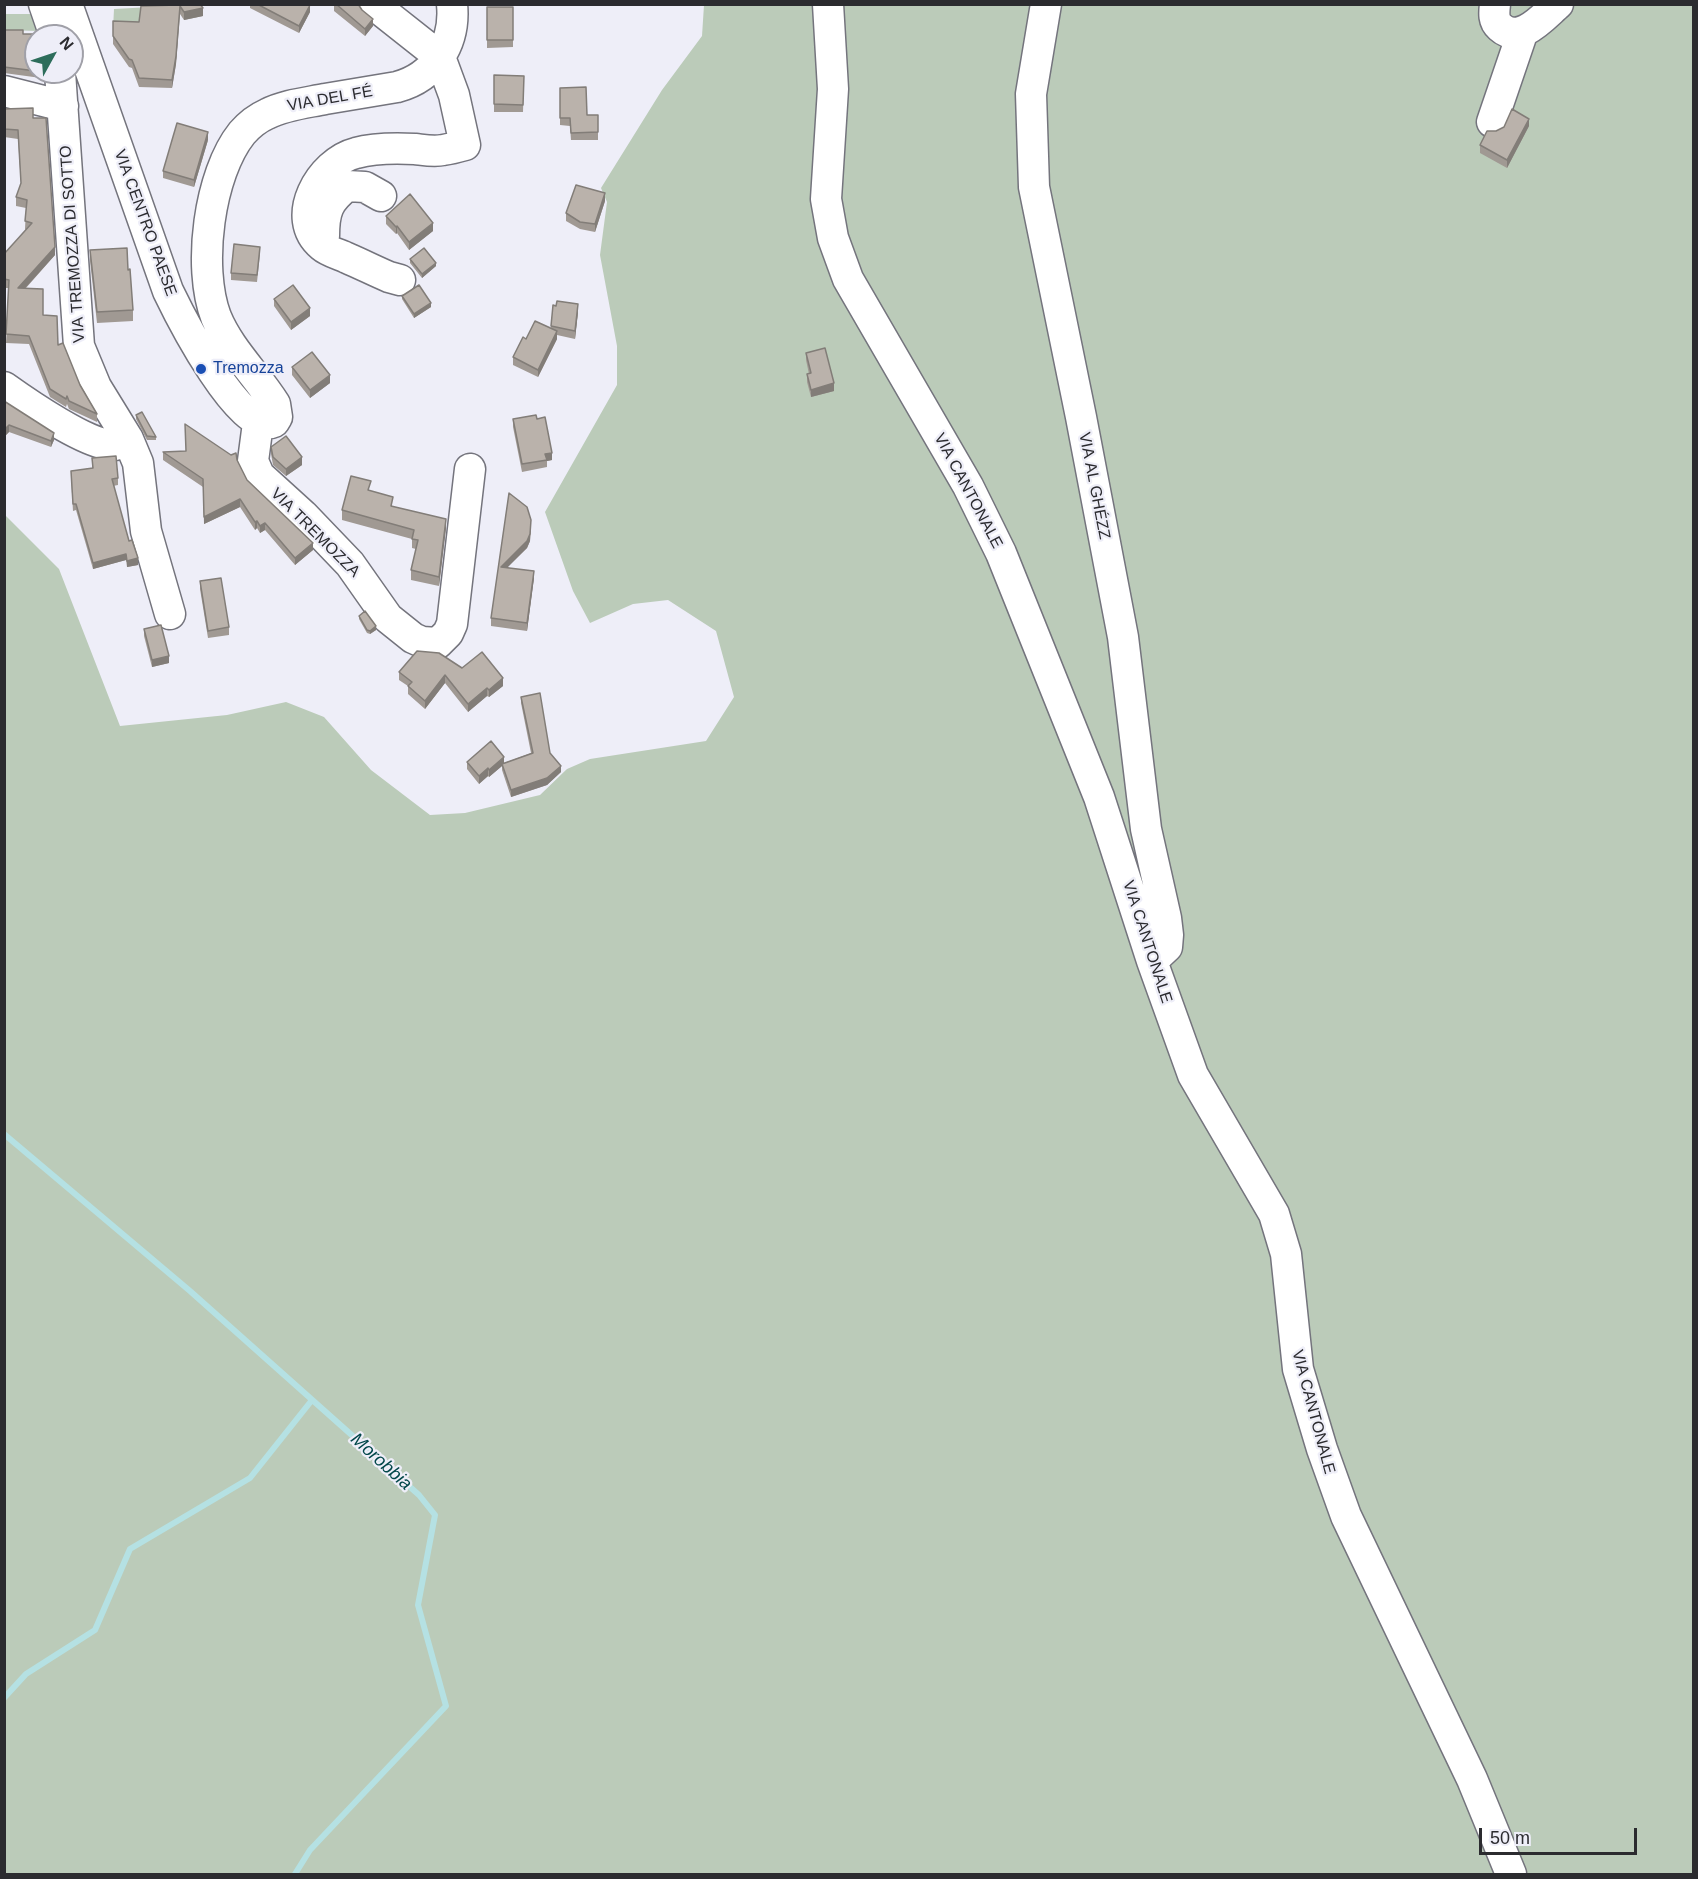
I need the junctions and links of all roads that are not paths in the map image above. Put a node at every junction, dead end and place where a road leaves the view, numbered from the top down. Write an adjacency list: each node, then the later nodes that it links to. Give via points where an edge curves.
1 (45, 4): 9 (street)
2 (67, 4): 19 (street, VIA CENTRO PAESE, via 180,318 240,407)
3 (373, 4): 10 (street)
4 (452, 4): 10 (street, VIA DEL FÉ, via 450,31)
5 (828, 4): 23 (street, VIA CANTONALE, via 833,89 826,199 839,258 968,486 1001,553 1099,797)
6 (1046, 4): 23 (street, VIA AL GHÉZZ, via 1031,94 1034,187 1123,637 1146,829 1166,918 1167,947)
7 (1558, 4): 8 (street, via 1536,24)
8 (1507, 22): 14 (street)
9 (51, 24)
10 (440, 57): 16 (street, via 454,95 465,145 441,151 367,150 338,160 316,183 311,198 309,226); 19 (street, VIA DEL FÉ, via 432,69 408,84 268,113 244,130 227,157 210,220 209,290 224,332 275,404 274,422)
11 (61, 84): 13 (street, VIA TREMOZZA DI SOTTO)
12 (4, 91): 13 (street)
13 (63, 106): 20 (street, VIA TREMOZZA DI SOTTO, via 79,346 96,387)
14 (1492, 122)
15 (381, 196): 16 (street, via 354,185 332,199 325,219)
16 (325, 248): 17 (street)
17 (399, 280)
18 (4, 387): 20 (street, via 59,424 97,441 114,445)
19 (258, 423): 21 (street, VIA TREMOZZA, via 253,461 259,476 350,564 388,618 422,642 438,643 452,624)
20 (128, 439): 22 (street, VIA TREMOZZA DI SOTTO, via 138,463 146,531)
21 (470, 469)
22 (170, 614)
23 (1152, 961): 24 (street, VIA CANTONALE, via 1193,1074 1265,1197 1282,1237 1298,1369 1341,1505 1472,1779)
24 (1510, 1875)

